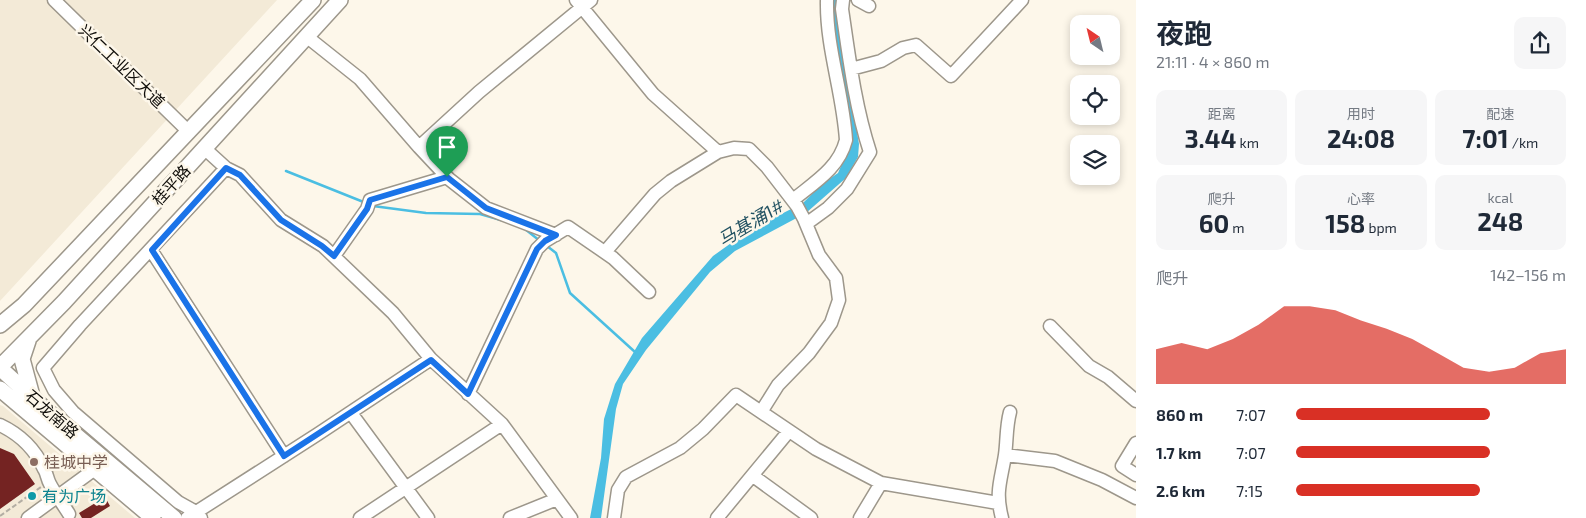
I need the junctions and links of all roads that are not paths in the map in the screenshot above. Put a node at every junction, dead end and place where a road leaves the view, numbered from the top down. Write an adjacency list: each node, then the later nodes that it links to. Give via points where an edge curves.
1 (54, 0): 10 (street, 兴仁工业区大道)
2 (313, 0): 10 (main road, 桂平路)
3 (340, 0): 8 (main road, 桂平路)
4 (827, 0): 16 (street, via 831,60 846,140 844,151 831,170)
5 (843, 0): 9 (street)
6 (1022, 0): 9 (street, via 951,76 916,45 903,48 881,61)
7 (583, 2): 12 (street); 13 (street, via 653,94)
8 (306, 36): 11 (main road, 桂平路); 12 (street, via 360,79)
9 (851, 69): 17 (street, via 870,152 847,188 828,208)
10 (189, 132): 23 (main road, 桂平路)
11 (204, 148): 14 (street); 27 (main road, 桂平路)
12 (419, 148): 15 (street)
13 (718, 152): 16 (street, via 749,149); 20 (street, via 655,194)
14 (226, 168): 19 (street); 21 (street, via 240,175 281,220)
15 (447, 177): 18 (street, via 486,208); 21 (street, via 369,205)
16 (795, 203): 17 (street)
17 (806, 222): 34 (street, via 819,255 836,278 839,300 831,323 778,385)
18 (546, 241): 20 (street, via 568,227); 31 (street)
19 (152, 250): 42 (street); 53 (street, via 43,368 54,390 73,412)
20 (605, 252): 22 (street)
21 (334, 256): 28 (street, via 393,313)
22 (649, 292)
23 (24, 305): 24 (main road); 25 (main road, 桂平路)
24 (0, 316)
25 (0, 325)
26 (1050, 326): 33 (street, via 1089,366 1108,377)
27 (29, 337): 29 (main road, 桂平路); 32 (main road, via 22,359)
28 (431, 360): 31 (street); 36 (street)
29 (0, 367): 32 (main road, 石龙南路)
30 (2, 393): 43 (main road, 石龙南路)
31 (468, 394): 37 (street)
32 (32, 397): 56 (main road, 石龙南路)
33 (1136, 401)
34 (760, 412): 39 (street); 61 (street, via 736,396 680,448 626,477 618,490)
35 (1010, 412): 41 (street)
36 (351, 413): 42 (street); 47 (street)
37 (502, 424): 47 (street); 50 (street)
38 (0, 425): 48 (street, via 26,442 45,469)
39 (789, 431): 44 (street); 46 (street, via 816,449)
40 (1136, 443): 45 (street, via 1122,466)
41 (1005, 455): 49 (street, via 1056,462); 51 (street, via 998,481)
42 (284, 456): 53 (street)
43 (95, 468): 48 (street); 55 (main road, 石龙南路)
44 (753, 476): 62 (street); 63 (street)
45 (1136, 476)
46 (881, 482): 51 (street); 64 (street)
47 (406, 488): 57 (street); 58 (street)
48 (58, 497): 52 (street); 54 (street)
49 (1136, 498)
50 (557, 499): 59 (street); 60 (street)
51 (998, 503): 65 (street)
52 (69, 514)
53 (194, 516)
54 (28, 518)
55 (153, 518)
56 (174, 518)
57 (360, 518)
58 (428, 518)
59 (510, 518)
60 (571, 518)
61 (614, 518)
62 (717, 518)
63 (811, 518)
64 (860, 518)
65 (1002, 518)

